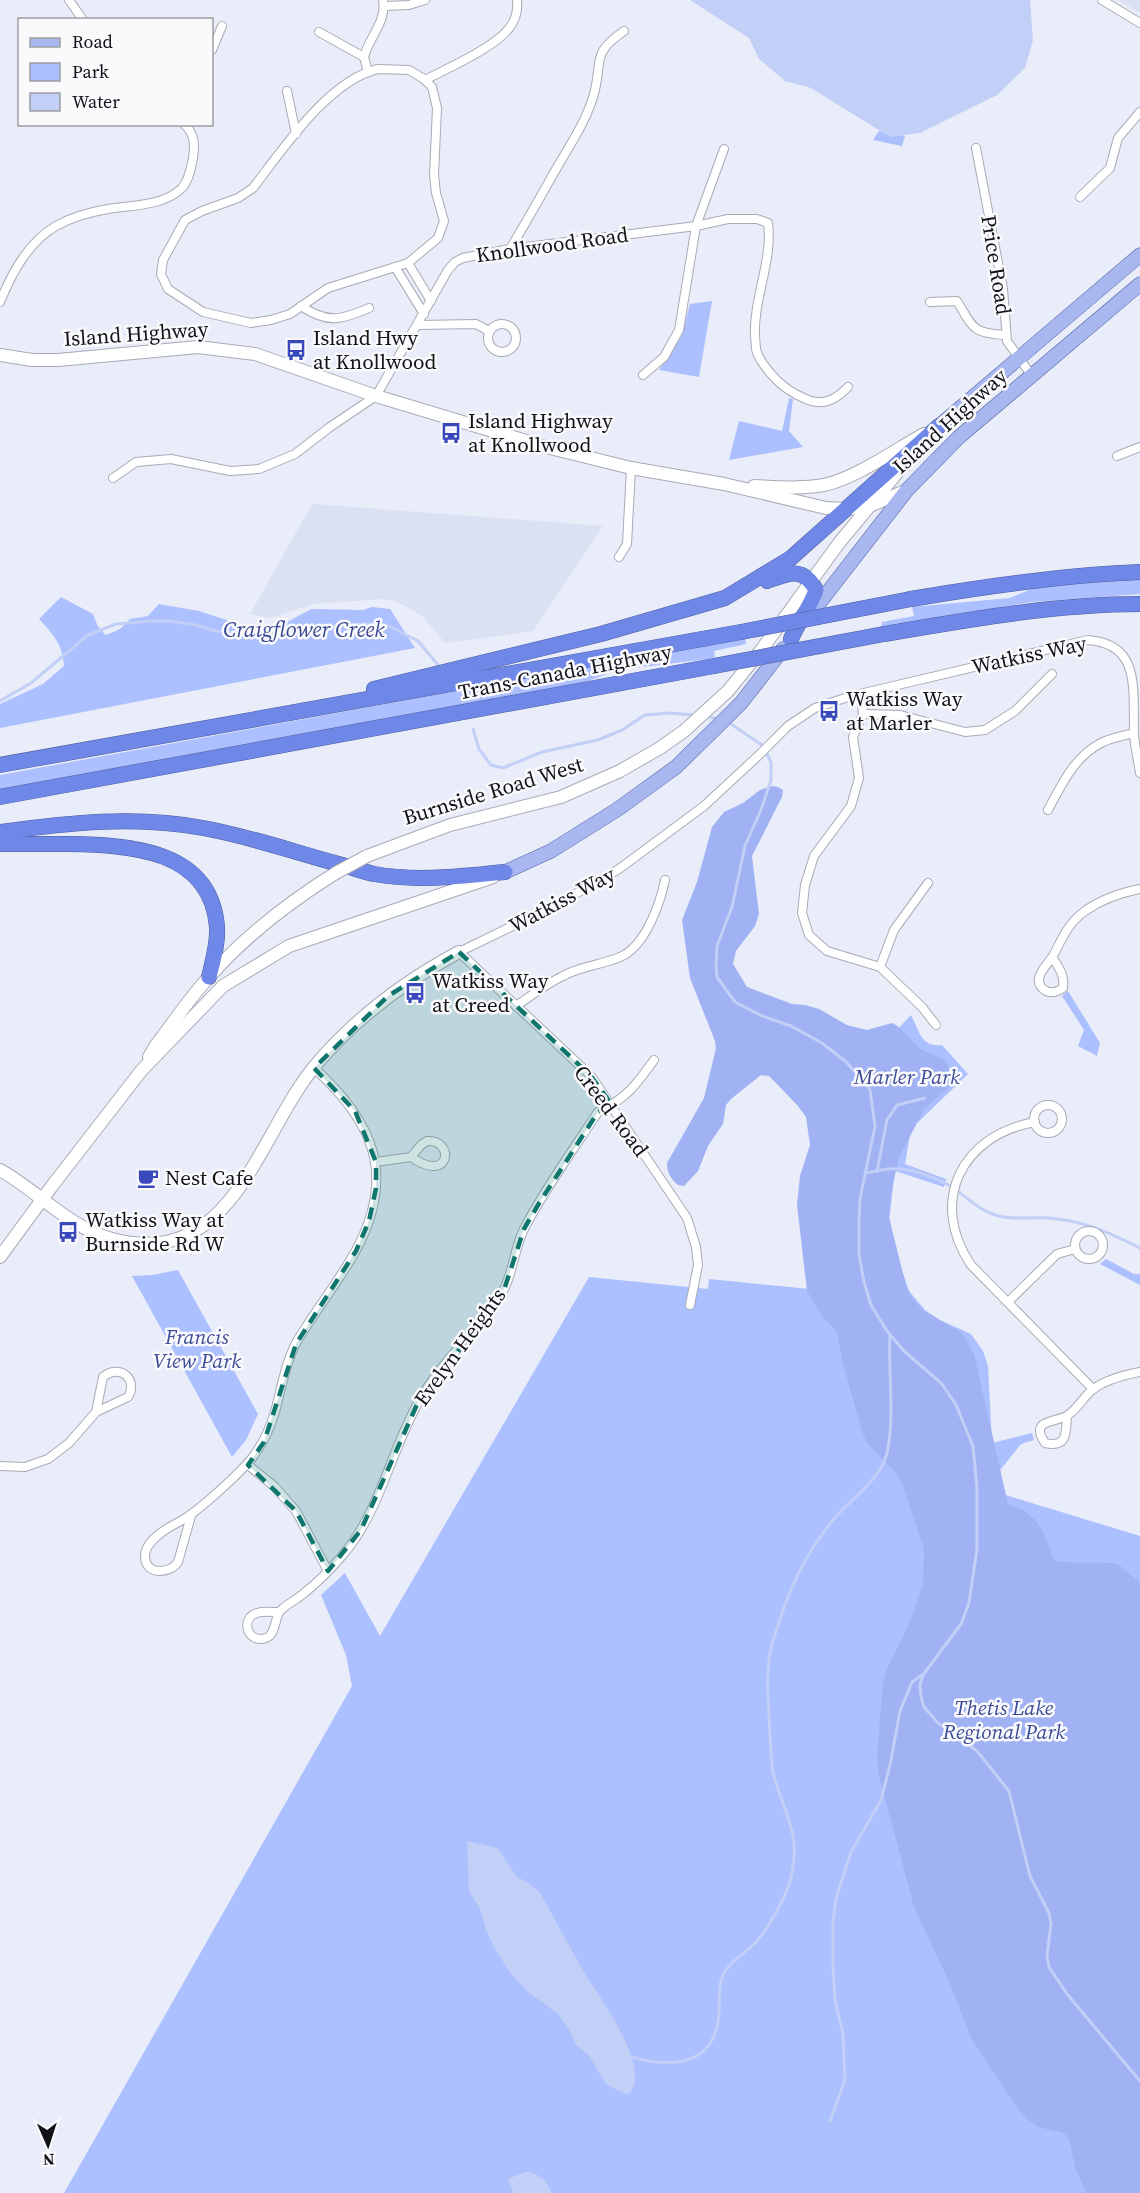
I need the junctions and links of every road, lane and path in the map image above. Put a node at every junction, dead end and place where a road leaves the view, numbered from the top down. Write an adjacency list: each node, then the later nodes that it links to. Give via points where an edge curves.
1 (69, 0): 6 (street)
2 (424, 0): 5 (street, via 409,5)
3 (517, 0): 14 (street, via 516,15 498,40)
4 (1102, 0): 7 (street)
5 (384, 3): 12 (street, via 380,24)
6 (82, 18)
7 (1140, 23)
8 (222, 26): 11 (street)
9 (319, 32): 12 (street)
10 (624, 32): 23 (street, via 601,52 587,111)
11 (213, 48)
12 (364, 57): 13 (street)
13 (368, 72): 14 (street, via 409,70); 18 (street, via 323,102)
14 (426, 80): 25 (street, via 432,87 437,108 434,175 444,221 438,238)
15 (287, 91): 18 (street)
16 (1140, 112): 21 (street, via 1118,138 1110,168)
17 (186, 126): 29 (street, via 194,147 189,174 181,189 158,201 92,212 56,226 30,248)
18 (296, 134): 31 (street, via 253,188 185,220 163,260 161,274 168,289 203,312 229,319 251,323 271,320)
19 (976, 148): 36 (street, Price Road, via 1003,290)
20 (724, 149): 22 (street)
21 (1080, 197)
22 (696, 226): 23 (street, Knollwood Road); 39 (street, via 679,330 664,357); 41 (street, Knollwood Road, via 729,219 757,219 768,224 770,237 755,329 756,353 779,383 813,402 828,402)
23 (510, 249): 28 (street, Knollwood Road, via 455,262)
24 (1140, 255): 38 (main road, Island Highway)
25 (408, 263): 26 (street); 28 (street)
26 (395, 267): 31 (street, via 328,288); 33 (street)
27 (1140, 284): 40 (main road, Island Highway)
28 (431, 301): 33 (street, Knollwood Road)
29 (0, 302)
30 (930, 302): 36 (street, via 957,301 975,329 984,334)
31 (301, 306): 32 (street, via 329,319 346,318)
32 (369, 308)
33 (424, 314): 34 (street, Knollwood Road)
34 (418, 325): 35 (street, via 476,324); 42 (street, Knollwood Road)
35 (489, 331)
36 (1006, 335): 38 (street, Price Road)
37 (0, 355): 42 (street, Island Highway, via 58,360 198,347 255,354)
38 (1018, 357): 40 (street, Price Road); 43 (main road, Island Highway)
39 (643, 375)
40 (1032, 376): 49 (main road, Island Highway, via 959,437)
41 (848, 387)
42 (376, 396): 46 (street, Island Highway); 47 (street, via 294,454 259,470 230,471 171,459 136,462)
43 (939, 426): 48 (street, Island Highway, via 826,484 783,488); 50 (street, Burnside Road West); 51 (highway)
44 (1140, 447): 45 (street)
45 (1117, 456)
46 (631, 468): 48 (street, Island Highway); 52 (street, via 627,544)
47 (114, 478)
48 (724, 484): 51 (street, Island Highway, via 804,504)
49 (907, 490): 50 (street, Island Highway); 57 (main road, Burnside Road West)
50 (867, 507): 51 (street, Island Highway); 54 (street, Burnside Road West)
51 (846, 509): 55 (highway, via 791,558)
52 (619, 557)
53 (1140, 572): 60 (highway, Trans-Canada Highway, bridge, via 1035,580 911,599)
54 (811, 581): 55 (highway, via 802,574 787,573); 57 (highway, via 816,590 812,602); 76 (street, Burnside Road West, bridge, via 728,691 660,748 561,797 450,825 367,856 274,914)
55 (725, 598): 60 (highway, via 602,634)
56 (1140, 604): 65 (highway, Trans-Canada Highway, bridge, via 981,618 884,634)
57 (791, 639): 69 (main road, Burnside Road West, via 737,707 676,767 551,851)
58 (1052, 674): 61 (street, via 1016,711 985,730 965,732 900,715)
59 (861, 694): 61 (street); 62 (street, Watkiss Way, via 1088,640 1101,641 1120,648 1131,661 1137,684); 73 (street, Watkiss Way, via 815,708 788,726 704,806 619,869)
60 (284, 713): 63 (highway, Trans-Canada Highway)
61 (863, 714): 75 (street, via 853,737 859,778 851,806 814,856 802,913 809,935 827,951)
62 (1134, 733): 64 (street, Watkiss Way); 66 (street, via 1104,742 1085,753)
63 (0, 765)
64 (1140, 773)
65 (0, 797)
66 (1048, 810)
67 (0, 832): 69 (highway, via 132,820 246,837 374,874 429,879)
68 (0, 844): 76 (highway, via 98,844 150,850 170,858 199,882 213,909 217,945)
69 (506, 872): 81 (street, Burnside Road West, via 289,946 224,986)
70 (665, 880): 77 (street, via 645,934 634,949 622,957 564,975)
71 (928, 883): 75 (street, via 894,930)
72 (1140, 889): 74 (street, via 1113,895 1083,912 1063,933)
73 (459, 952): 77 (street, Creed Road); 80 (street, Watkiss Way, via 388,996 337,1041)
74 (1052, 957)
75 (880, 967): 78 (street)
76 (209, 977): 81 (street, Burnside Road West, via 156,1045)
77 (516, 1006): 82 (street, Creed Road, via 591,1077)
78 (936, 1025)
79 (654, 1060): 82 (street, Evelyn Heights, via 632,1091)
80 (314, 1068): 85 (street, via 355,1111); 87 (street, Watkiss Way, via 239,1190 214,1218 191,1233 148,1244 119,1241 92,1233)
81 (141, 1071): 87 (street, Burnside Road West)
82 (612, 1105): 91 (street, Creed Road, via 687,1218 698,1265); 99 (street, Evelyn Heights, via 598,1112 524,1229 505,1287 490,1311 419,1400 402,1431 362,1530)
83 (1035, 1122): 90 (street, via 1003,1131 980,1146 963,1167 952,1204 954,1230 963,1254)
84 (411, 1157): 85 (street)
85 (376, 1162): 96 (street, via 376,1188 369,1221 356,1251 296,1344 264,1442)
86 (0, 1170): 87 (street, Watkiss Way)
87 (44, 1198): 89 (street, Burnside Road West)
88 (1075, 1249): 90 (street, via 1057,1254)
89 (0, 1257)
90 (1008, 1302): 93 (street)
91 (690, 1305)
92 (1140, 1372): 93 (street, via 1122,1375)
93 (1093, 1389): 95 (street)
94 (96, 1412): 94 (street, via 128,1397 132,1388 126,1375 117,1371 103,1377); 97 (street, via 69,1443 48,1459 25,1467)
95 (1067, 1416)
96 (248, 1465): 98 (street); 99 (street, via 296,1511)
97 (0, 1466)
98 (191, 1516): 98 (street, via 168,1528 147,1549 147,1564 153,1569 162,1572 178,1562)
99 (328, 1571): 100 (street, Evelyn Heights)
100 (279, 1612)

